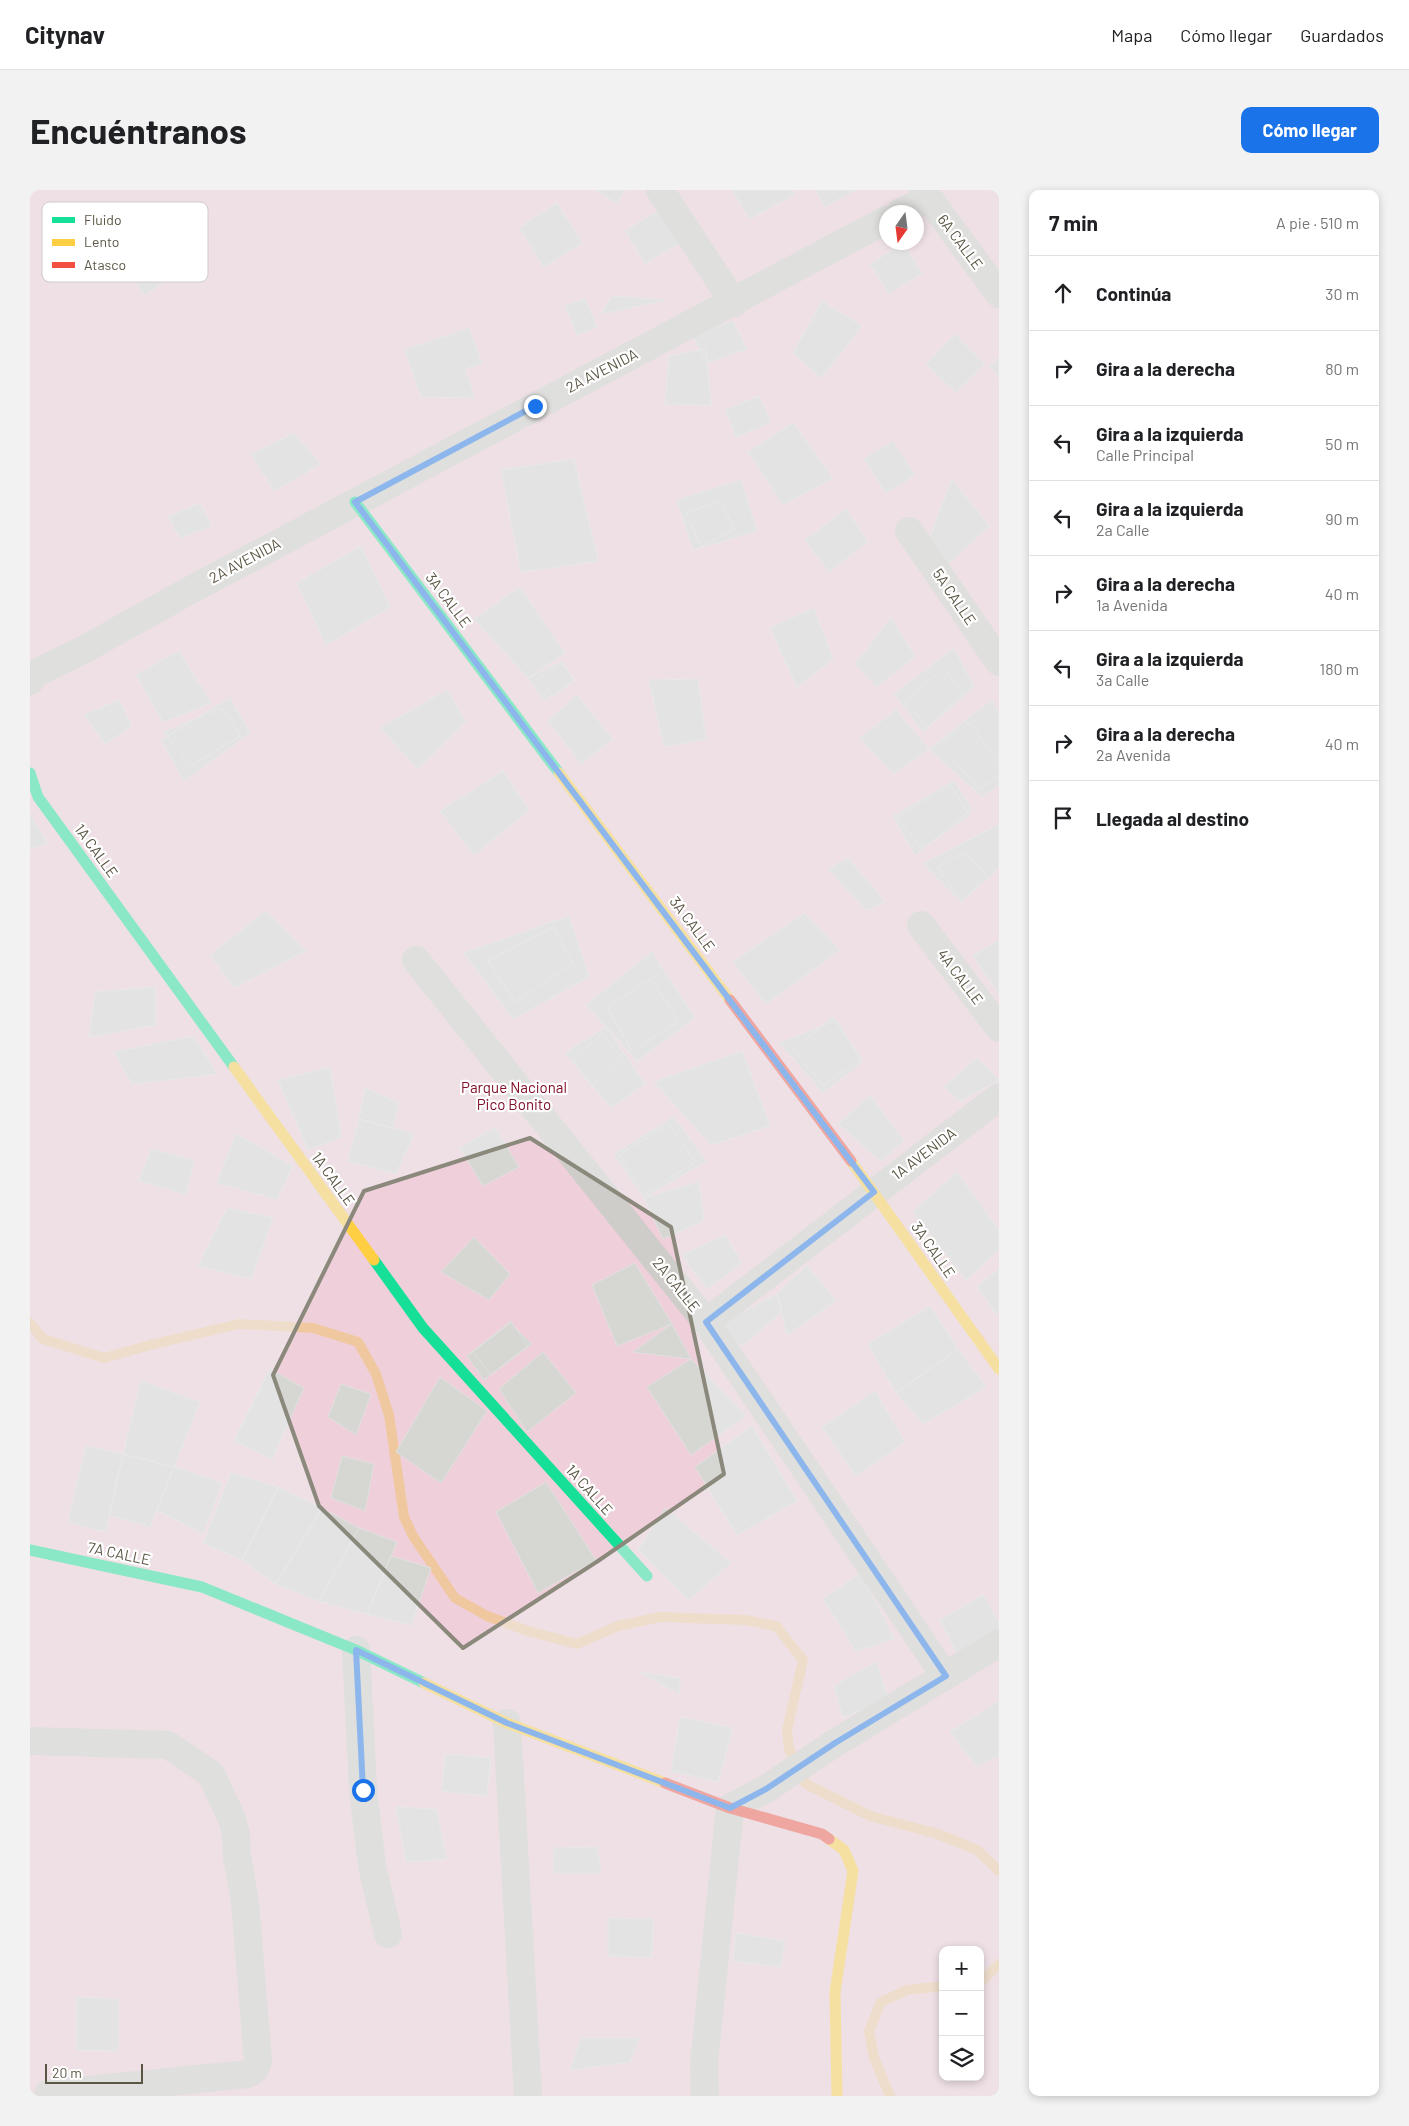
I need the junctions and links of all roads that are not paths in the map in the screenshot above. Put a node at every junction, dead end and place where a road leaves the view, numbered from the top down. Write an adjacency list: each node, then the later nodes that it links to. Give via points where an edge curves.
1 (660, 190): 6 (street)
2 (925, 194): 3 (street); 5 (street, 6A CALLE)
3 (910, 205)
4 (879, 224): 6 (street, 2A AVENIDA)
5 (999, 294)
6 (734, 303): 7 (street, 2A AVENIDA)
7 (355, 502): 10 (street, 2A AVENIDA, via 34,674); 16 (street, 3A CALLE)
8 (909, 531): 9 (street, 5A CALLE)
9 (999, 662)
10 (30, 681)
11 (30, 773): 20 (street, 1A CALLE, via 38,797 423,1328)
12 (921, 925): 14 (street, 4A CALLE)
13 (416, 960): 17 (street, 2A CALLE)
14 (999, 1028)
15 (999, 1096): 16 (street, 1A AVENIDA)
16 (874, 1192): 17 (street, 1A AVENIDA); 18 (street, 3A CALLE)
17 (706, 1322): 23 (street, 2A CALLE)
18 (999, 1368)
19 (30, 1550): 22 (street, 7A CALLE, via 202,1586)
20 (646, 1576)
21 (999, 1643): 23 (street)
22 (356, 1650): 24 (street, 7A CALLE); 27 (street, via 363,1790 372,1866)
23 (946, 1676): 26 (street, via 766,1789)
24 (507, 1723): 26 (street, 7A CALLE); 29 (street)
25 (30, 1741): 28 (street, via 168,1745 211,1774 236,1835 258,2062 256,2069 248,2074)
26 (730, 1808): 30 (street, via 704,2064); 31 (street, 7A CALLE, via 822,1834 844,1850 853,1871 835,1992)
27 (388, 1934)
28 (48, 2094)
29 (528, 2096)
30 (705, 2096)
31 (837, 2096)

